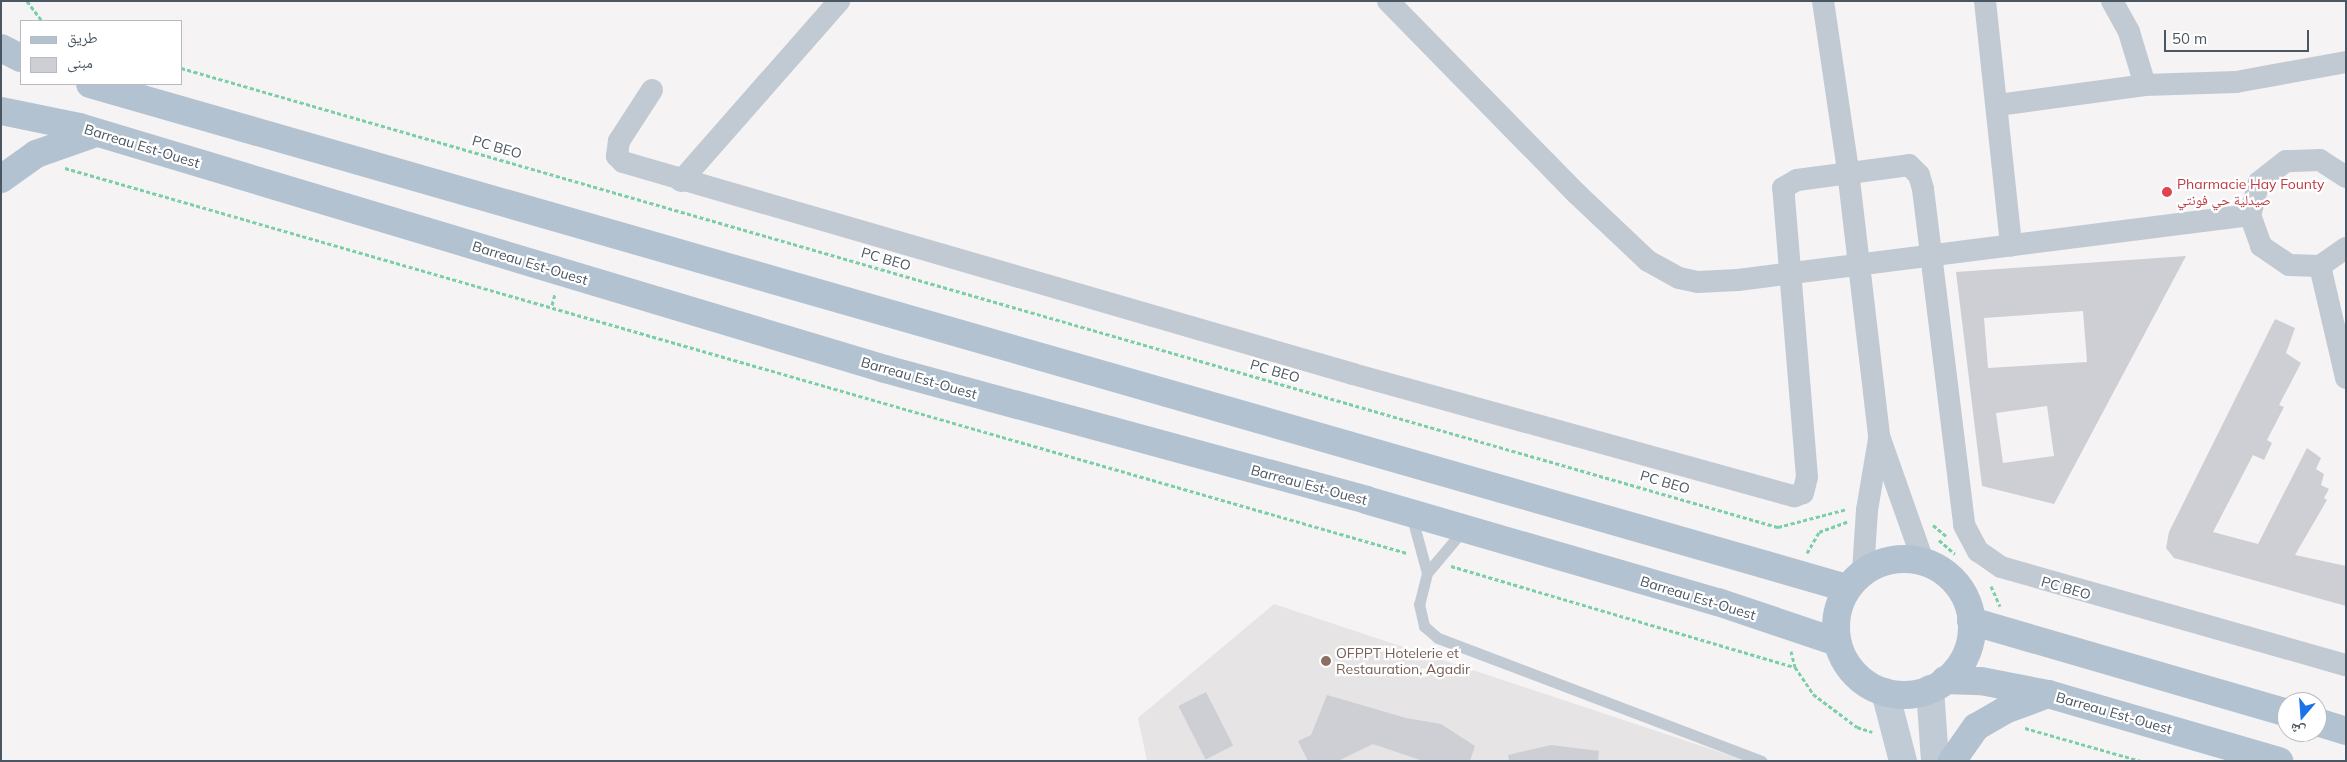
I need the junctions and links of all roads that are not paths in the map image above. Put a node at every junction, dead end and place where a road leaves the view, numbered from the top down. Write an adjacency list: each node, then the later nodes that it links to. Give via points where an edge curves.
1 (839, 1): 18 (street)
2 (1388, 1): 25 (street, via 1648,261 1679,278 1698,282)
3 (1823, 1): 15 (street)
4 (1985, 1): 12 (street)
5 (2120, 3): 10 (street)
6 (1, 48): 7 (main road)
7 (20, 58)
8 (2346, 62): 10 (street, via 2236,82)
9 (93, 85): 33 (main road, via 1796,573)
10 (2145, 85): 12 (street)
11 (652, 90): 18 (street, via 619,141 617,156 623,162)
12 (1998, 105): 20 (street)
13 (1, 111): 14 (main road, Barreau Est-Ouest)
14 (96, 133): 17 (main road, via 32,156); 29 (main road, Barreau Est-Ouest, via 875,367)
15 (1848, 171): 22 (street, via 1902,164 1914,168 1922,189); 23 (street); 25 (street, via 1790,182 1783,188)
16 (2346, 177): 19 (street, via 2320,160 2286,161 2259,182)
17 (1, 179)
18 (681, 181): 25 (street, via 1794,496 1802,493 1807,477)
19 (2250, 215): 20 (street); 24 (street, via 2253,231 2274,258 2289,265)
20 (2011, 246): 22 (street)
21 (2346, 248): 24 (street)
22 (1932, 253): 23 (street); 36 (street, via 1964,525 1978,551 2001,567)
23 (1858, 264): 25 (street); 28 (street)
24 (2320, 266): 26 (street)
25 (1790, 273)
26 (2343, 356): 27 (street)
27 (2346, 378)
28 (1879, 436): 31 (street); 33 (street)
29 (1410, 514): 30 (main road, Barreau Est-Ouest); 32 (lane)
30 (1464, 529): 32 (lane); 35 (main road, Barreau Est-Ouest, via 1718,602)
31 (1923, 562): 33 (main road, via 1902,559 1881,562); 34 (main road, via 1956,584)
32 (1427, 573): 44 (lane, via 1419,616 1424,626 1438,638)
33 (1855, 580): 35 (main road, via 1839,605)
34 (1972, 620): 37 (main road, via 1966,654); 40 (main road)
35 (1837, 642): 38 (main road, via 1853,672)
36 (2346, 664)
37 (1938, 685): 38 (main road, via 1906,694); 39 (main road, Barreau Est-Ouest, via 1981,681); 45 (street)
38 (1885, 692): 43 (street)
39 (2048, 694): 46 (main road, via 1990,717 1976,727); 47 (main road, Barreau Est-Ouest)
40 (2277, 710)
41 (2327, 725): 42 (main road)
42 (2346, 731)
43 (1901, 751)
44 (1760, 761)
45 (1935, 761)
46 (1952, 761)
47 (2279, 761)

